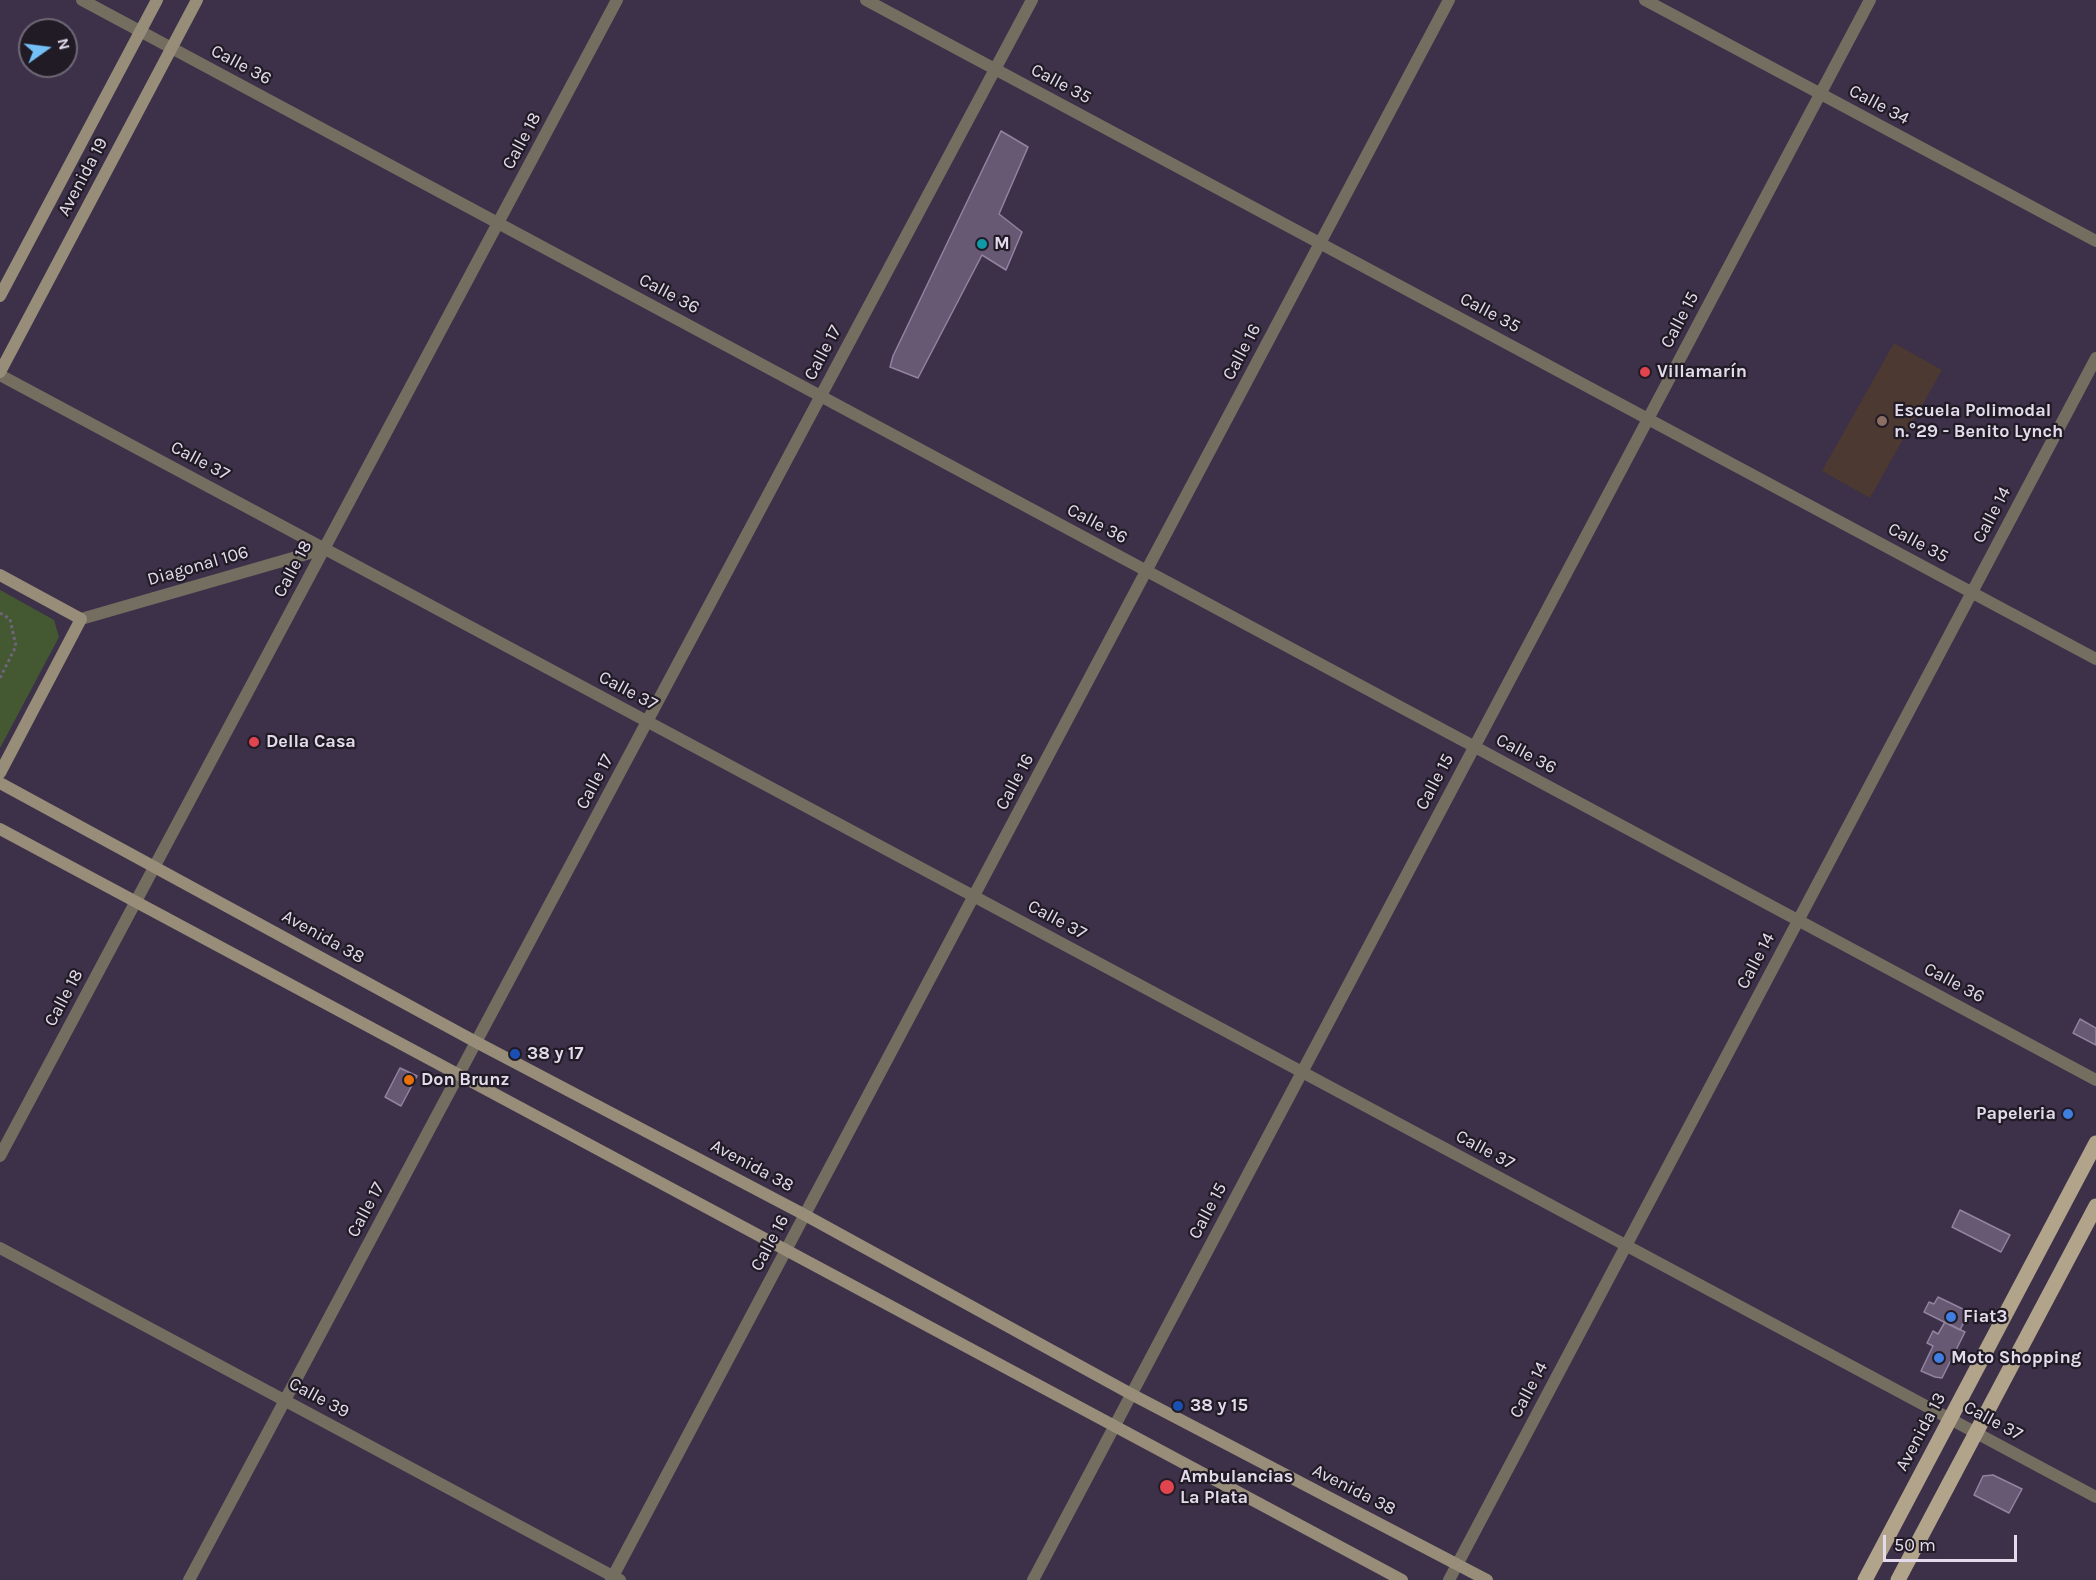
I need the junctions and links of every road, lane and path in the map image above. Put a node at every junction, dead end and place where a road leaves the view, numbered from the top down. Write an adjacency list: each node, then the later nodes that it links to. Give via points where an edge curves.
1 (82, 0): 10 (street, Calle 36)
2 (157, 0): 10 (main road, Avenida 19)
3 (197, 0): 11 (main road, Avenida 19)
4 (617, 0): 14 (street, Calle 18)
5 (866, 0): 12 (street, Calle 35)
6 (1032, 0): 12 (street, Calle 17)
7 (1449, 0): 16 (street, Calle 16)
8 (1645, 0): 13 (street, Calle 34)
9 (1870, 0): 13 (street, Calle 15)
10 (140, 31): 11 (street, Calle 36); 17 (main road, Avenida 19)
11 (171, 48): 14 (street, Calle 36); 19 (main road, Avenida 19)
12 (995, 69): 16 (street, Calle 35); 20 (street, Calle 17)
13 (1820, 94): 15 (street, Calle 34); 21 (street, Calle 15)
14 (498, 223): 20 (street, Calle 36); 22 (street, Calle 18)
15 (2096, 241)
16 (1320, 243): 21 (street, Calle 35); 23 (street, Calle 16)
17 (0, 296)
18 (2096, 358): 25 (street, Calle 14)
19 (0, 373): 22 (street, Calle 37)
20 (821, 396): 23 (street, Calle 36); 30 (street, Calle 17)
21 (1648, 419): 25 (street, Calle 35); 31 (street, Calle 15)
22 (324, 549): 27 (street, Diagonal 106); 30 (street, Calle 37); 35 (street, Calle 18)
23 (1147, 571): 31 (street, Calle 36); 36 (street, Calle 16)
24 (0, 575): 27 (main road)
25 (1972, 592): 28 (street, Calle 35); 38 (street, Calle 14)
26 (0, 613): 29 (path, via 10,619 16,646)
27 (81, 619): 32 (main road)
28 (2096, 658)
29 (0, 678)
30 (647, 722): 36 (street, Calle 37); 39 (street, Calle 17)
31 (1474, 746): 38 (street, Calle 36); 40 (street, Calle 15)
32 (0, 772)
33 (0, 783): 35 (main road, Avenida 38)
34 (0, 829): 37 (main road)
35 (155, 866): 37 (street, Calle 18); 39 (main road, Avenida 38)
36 (974, 896): 40 (street, Calle 37); 46 (street, Calle 16)
37 (136, 902): 41 (main road); 44 (street, Calle 18)
38 (1798, 920): 42 (street, Calle 36); 47 (street, Calle 14)
39 (476, 1042): 41 (street, Calle 17); 46 (main road, Avenida 38)
40 (1302, 1072): 47 (street, Calle 37); 50 (street, Calle 15)
41 (459, 1075): 49 (main road); 51 (street, Calle 17)
42 (2096, 1080)
43 (2096, 1143): 52 (main road, Avenida 13)
44 (0, 1156)
45 (2096, 1206): 54 (main road)
46 (805, 1215): 49 (street, Calle 16); 50 (main road, Avenida 38)
47 (1626, 1245): 52 (street, Calle 37); 56 (street, Calle 14)
48 (0, 1248): 51 (street, Calle 39)
49 (786, 1250): 53 (main road); 57 (street, Calle 16)
50 (1131, 1394): 53 (street, Calle 15); 56 (main road, Avenida 38)
51 (285, 1400): 57 (street, Calle 39); 58 (street, Calle 17)
52 (1950, 1419): 54 (street, Calle 37); 63 (main road, Avenida 13)
53 (1114, 1426): 59 (street, Calle 15); 60 (main road)
54 (1976, 1433): 55 (street, Calle 37); 64 (main road)
55 (2096, 1497)
56 (1457, 1564): 61 (street, Calle 14); 62 (main road, Avenida 38)
57 (615, 1579)
58 (189, 1580)
59 (1033, 1580)
60 (1402, 1580)
61 (1449, 1580)
62 (1487, 1580)
63 (1865, 1580)
64 (1898, 1580)

